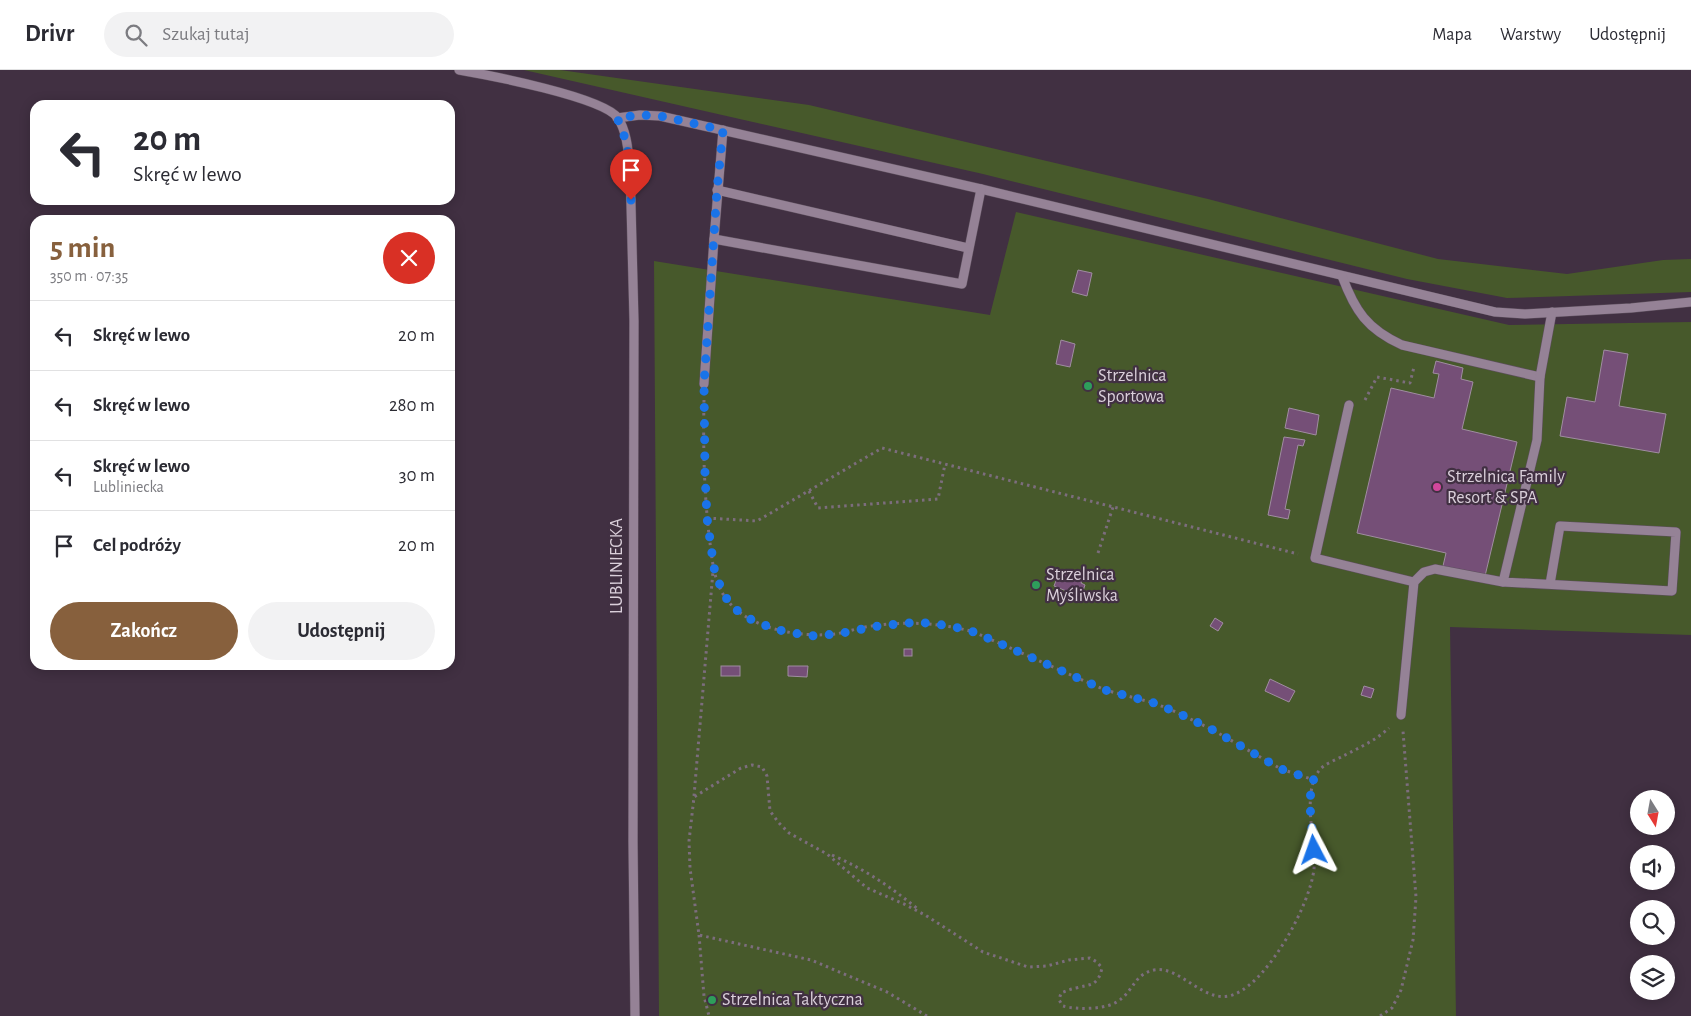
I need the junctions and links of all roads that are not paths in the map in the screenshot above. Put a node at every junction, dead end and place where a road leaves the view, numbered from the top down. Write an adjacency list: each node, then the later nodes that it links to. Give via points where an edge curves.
1 (459, 70): 2 (street, via 584,99 602,106)
2 (617, 118): 3 (street, via 660,116); 18 (street, LUBLINIECKA, via 630,166 632,251)
3 (723, 130): 4 (street); 5 (street)
4 (981, 189): 7 (street); 8 (street)
5 (717, 190): 6 (street); 7 (street)
6 (714, 239): 7 (street, via 962,284); 12 (street)
7 (968, 248)
8 (1342, 276): 10 (street, via 1495,312); 11 (street, via 1358,311 1386,338 1402,346)
9 (1691, 302): 10 (street)
10 (1552, 312): 11 (street)
11 (1540, 377): 15 (street, via 1537,440)
12 (704, 384)
13 (1349, 405): 14 (street, via 1315,558)
14 (1414, 582): 15 (street, via 1424,572 1435,569); 17 (street)
15 (1502, 582): 16 (street)
16 (1550, 584): 16 (street, via 1672,591 1676,532 1560,526)
17 (1402, 715)
18 (635, 1016)

